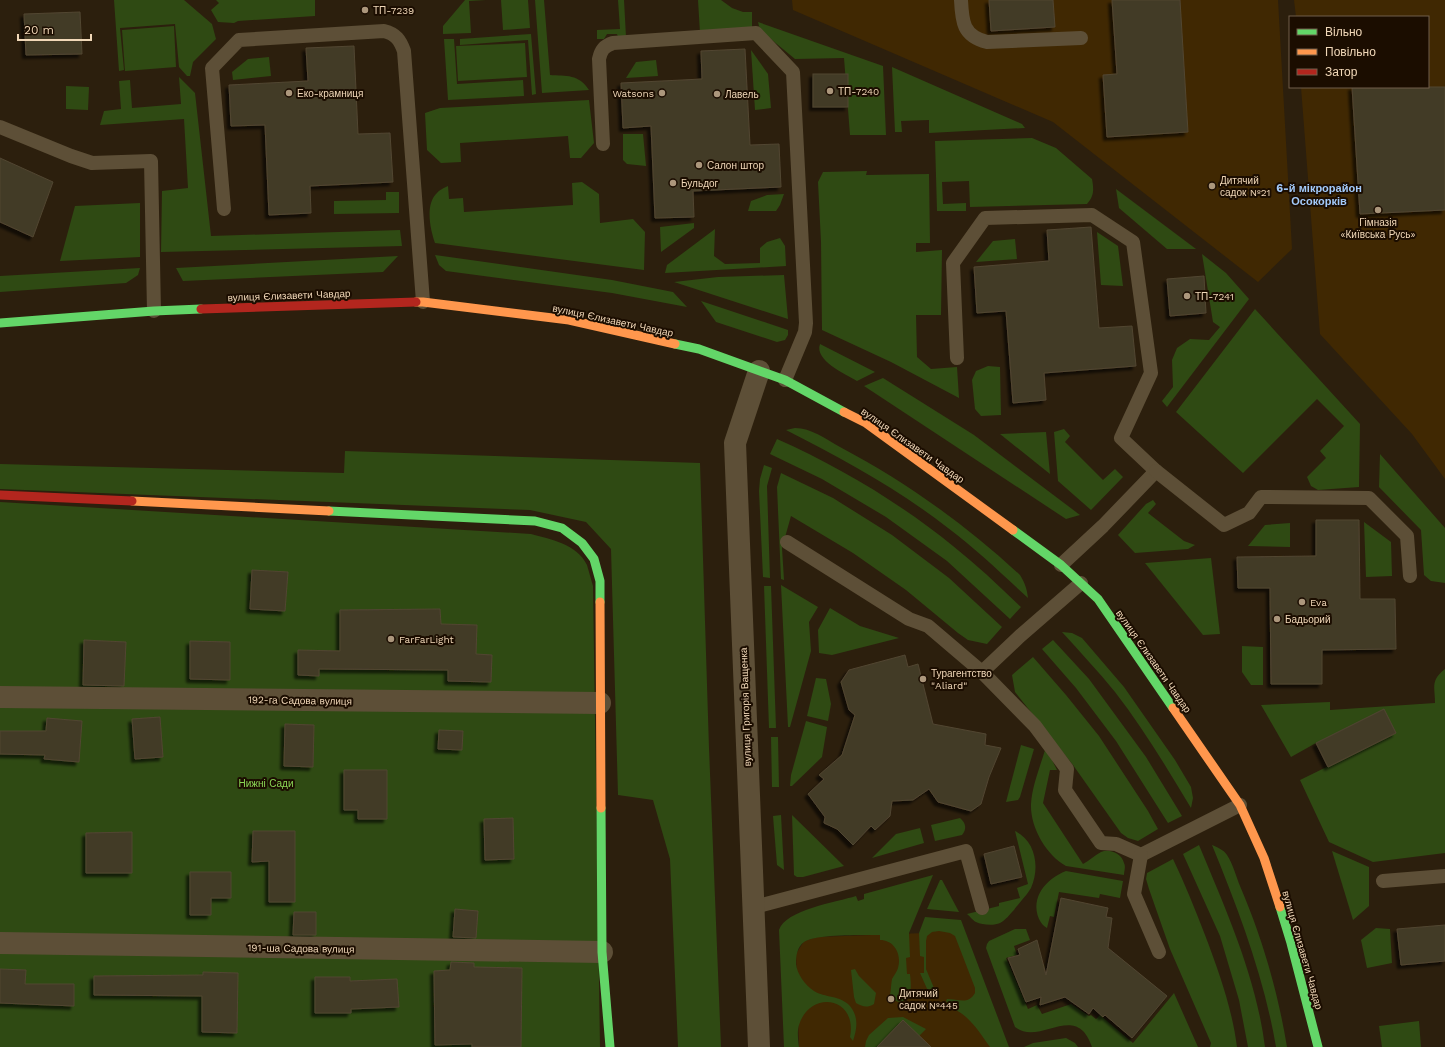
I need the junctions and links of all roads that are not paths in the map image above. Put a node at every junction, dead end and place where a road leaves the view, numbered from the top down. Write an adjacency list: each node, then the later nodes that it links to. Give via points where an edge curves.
1 (961, 0): 2 (lane, via 964,27 976,39 987,42)
2 (1082, 38)
3 (0, 127): 7 (lane, via 92,163 152,161)
4 (603, 144): 11 (lane, via 599,59 601,50 607,45 756,33 793,72 806,323 805,332)
5 (224, 209): 6 (lane, via 212,68 239,40 384,31 391,33 400,40 404,51)
6 (423, 302): 7 (street, вулиця Єлизавети Чавдар); 10 (street, вулиця Єлизавети Чавдар, via 569,320 699,349)
7 (154, 311): 8 (street, вулиця Єлизавети Чавдар)
8 (0, 323)
9 (957, 358): 12 (lane, via 953,263 985,218 1092,215 1133,242 1150,373 1121,438)
10 (759, 371): 11 (street, вулиця Єлизавети Чавдар); 25 (street, вулиця Григорія Ващенка, via 735,443)
11 (785, 380): 15 (street, вулиця Єлизавети Чавдар, via 866,423)
12 (1156, 471): 15 (lane); 16 (lane, via 1224,524 1249,513 1260,497 1369,498 1407,536)
13 (0, 495): 20 (street, via 535,521 562,528 582,543 594,559 600,581)
14 (787, 542): 18 (lane, via 910,619 928,626)
15 (1061, 565): 17 (street, вулиця Єлизавети Чавдар)
16 (1410, 576)
17 (1081, 583): 18 (lane); 21 (street, вулиця Єлизавети Чавдар, via 1098,599)
18 (982, 672): 22 (lane, via 1035,726 1067,769 1065,790 1101,843 1116,844)
19 (0, 697): 20 (street, 192-га Садова вулиця)
20 (600, 703): 28 (street)
21 (1240, 805): 22 (lane); 32 (street, вулиця Єлизавети Чавдар, via 1264,858 1291,943)
22 (1141, 855): 29 (lane, via 1134,894)
23 (1445, 876): 24 (lane)
24 (1383, 881)
25 (754, 907): 26 (lane, via 966,851); 31 (street, вулиця Григорія Ващенка)
26 (982, 908)
27 (0, 944): 28 (street, 191-ша Садова вулиця)
28 (602, 952): 30 (street)
29 (1158, 952)
30 (610, 1047)
31 (759, 1047)
32 (1318, 1047)

